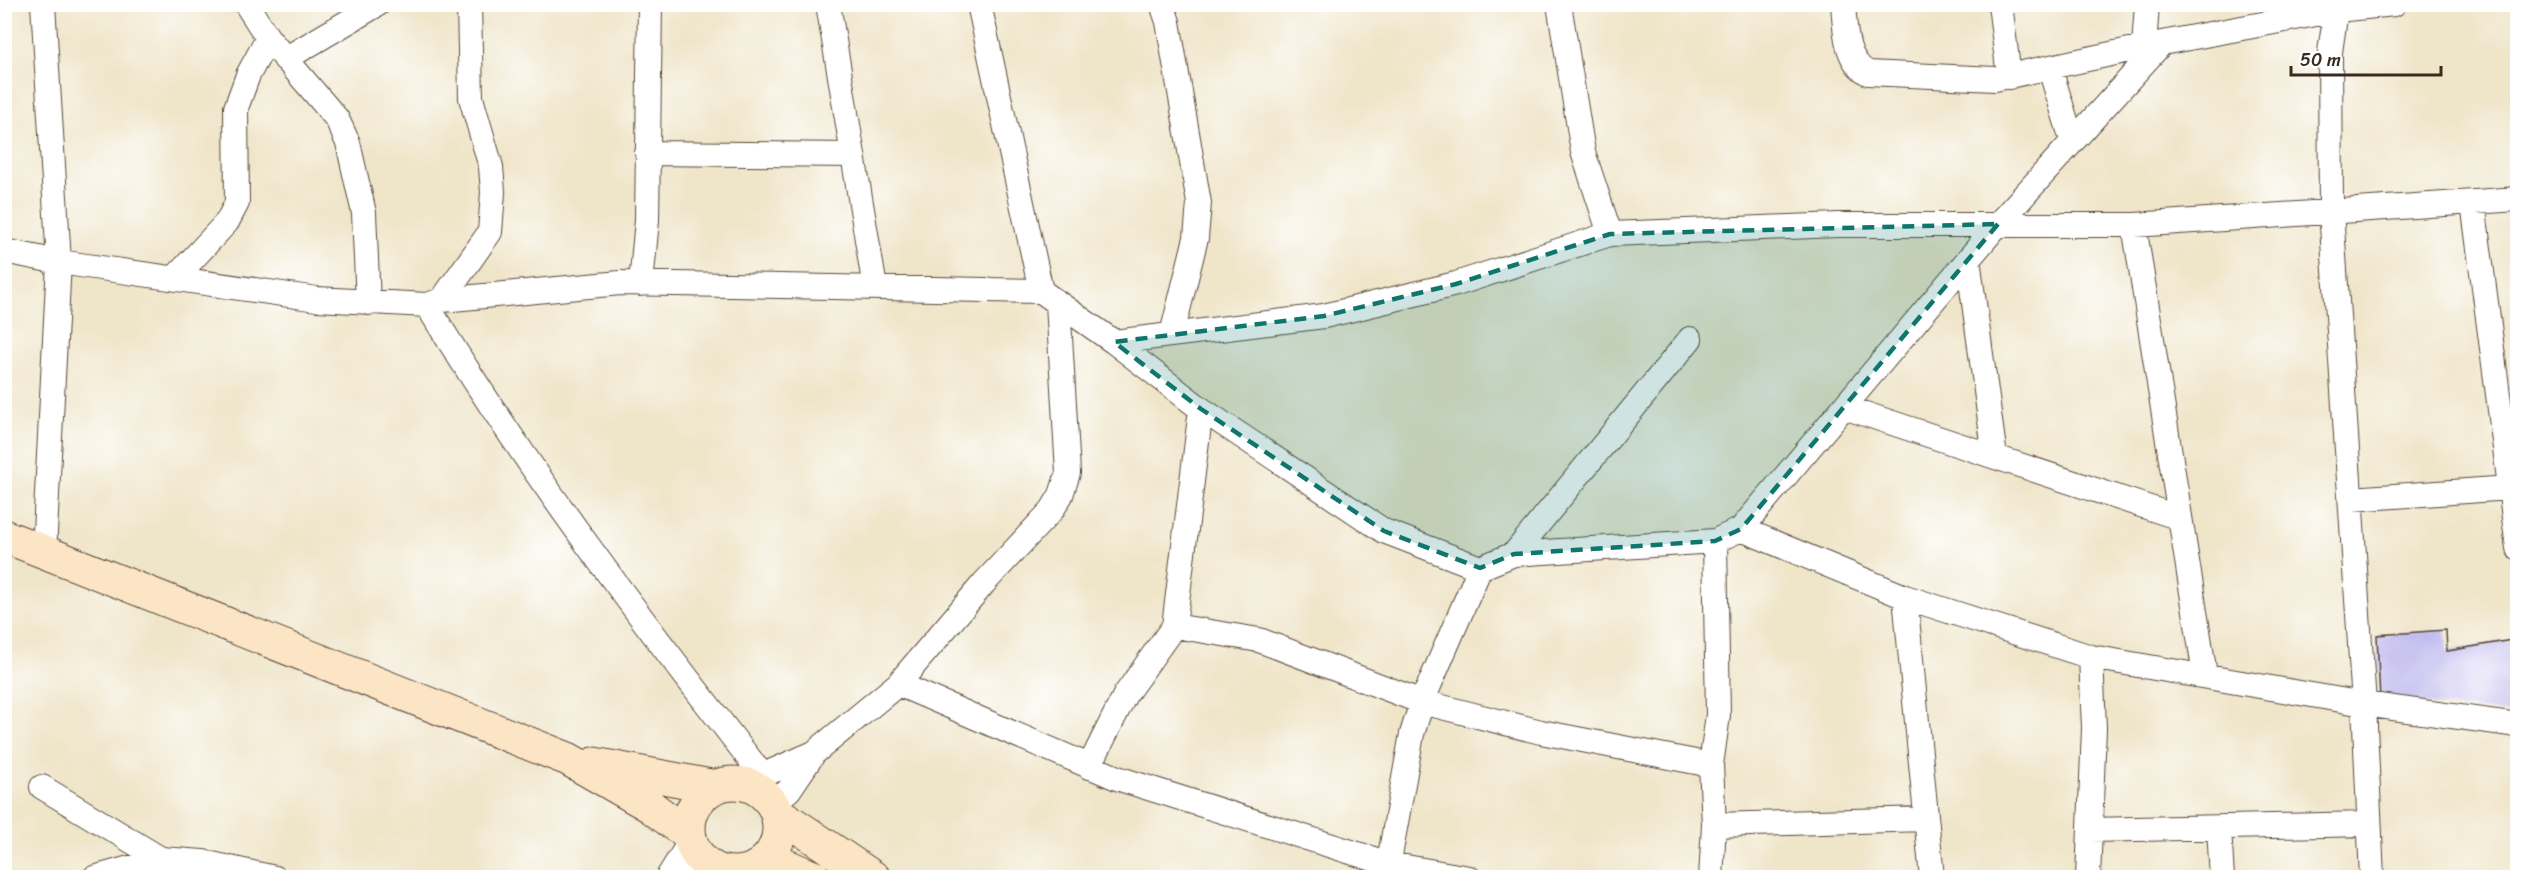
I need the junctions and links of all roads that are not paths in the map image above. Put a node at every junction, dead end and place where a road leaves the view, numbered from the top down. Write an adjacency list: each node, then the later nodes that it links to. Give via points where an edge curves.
1 (43, 4): 31 (street)
2 (246, 4): 15 (street)
3 (378, 4): 17 (street)
4 (469, 4): 36 (street, via 471,98 490,167 493,223)
5 (650, 4): 21 (street)
6 (828, 4): 22 (street)
7 (979, 4): 35 (street)
8 (1162, 4): 38 (street, via 1199,203 1196,238)
9 (1559, 4): 28 (street, via 1583,152)
10 (1843, 4): 19 (street, via 1851,56 1868,73 1962,79)
11 (2000, 4): 19 (street)
12 (2147, 4): 16 (street)
13 (2394, 4): 14 (street)
14 (2337, 7): 16 (street); 25 (street, via 2331,52)
15 (268, 38): 17 (street); 32 (street, via 236,108 237,203 227,222)
16 (2153, 45): 18 (street); 20 (street)
17 (285, 59): 37 (street, via 337,119 348,143 363,213)
18 (2049, 69): 19 (street); 20 (street)
19 (2009, 77)
20 (2073, 140): 26 (street)
21 (647, 153): 22 (street); 33 (street, via 647,220)
22 (853, 155): 34 (street)
23 (2517, 199): 24 (street)
24 (2473, 203): 25 (street); 44 (street)
25 (2331, 211): 27 (street); 45 (street)
26 (1998, 224): 27 (street); 28 (street, via 1838,225); 30 (street)
27 (2134, 225): 46 (street)
28 (1610, 234): 38 (street, via 1456,284 1324,316)
29 (4, 251): 31 (street)
30 (1968, 259): 41 (street); 43 (street)
31 (59, 262): 32 (street); 51 (street)
32 (175, 278): 37 (street)
33 (641, 284): 34 (street); 36 (street)
34 (875, 288): 35 (street)
35 (1050, 297): 40 (street); 58 (street, via 1068,473 1061,495)
36 (435, 302): 37 (street); 66 (street, via 462,363)
37 (368, 303)
38 (1172, 334): 40 (street)
39 (1690, 339): 52 (street)
40 (1114, 342): 42 (street)
41 (1844, 407): 43 (street); 47 (street)
42 (1201, 409): 53 (street, via 1384,531); 55 (street)
43 (1995, 457): 46 (street)
44 (2510, 488): 45 (street); 50 (street)
45 (2351, 499): 60 (street)
46 (2180, 518): 57 (street)
47 (1742, 529): 49 (street); 54 (street)
48 (4, 536): 51 (main road)
49 (1715, 541): 52 (street); 63 (street, via 1718,715)
50 (2517, 548)
51 (44, 552): 62 (main road)
52 (1514, 555): 53 (street)
53 (1480, 568): 59 (street)
54 (1905, 597): 56 (street); 67 (street)
55 (1174, 626): 59 (street, via 1259,640); 64 (street, via 1125,695)
56 (2091, 657): 57 (street); 71 (street, via 2094,728)
57 (2205, 675): 60 (street)
58 (898, 684): 64 (street); 66 (street, via 814,753 789,790)
59 (1422, 702): 63 (street, via 1541,732); 75 (street, via 1412,734)
60 (2364, 704): 61 (street); 68 (street)
61 (2517, 725)
62 (568, 759): 66 (main road); 72 (main road, via 650,806)
63 (1711, 765): 69 (street)
64 (1089, 767): 75 (street)
65 (42, 787): 74 (street)
66 (754, 793): 72 (main road, via 705,793 691,812); 73 (main road, via 778,835); 81 (main road)
67 (1925, 819): 69 (street); 84 (street)
68 (2368, 824): 70 (street); 87 (street)
69 (1714, 825): 83 (street)
70 (2219, 828): 71 (street); 86 (street)
71 (2090, 830): 85 (street)
72 (690, 840): 76 (main road, via 706,864); 79 (street)
73 (768, 858): 76 (main road, via 752,870); 80 (main road)
74 (161, 859): 77 (street); 78 (street, via 203,862)
75 (1387, 871): 82 (street)
76 (725, 875)
77 (94, 878)
78 (275, 878)
79 (671, 878)
80 (815, 878)
81 (874, 878)
82 (1469, 878)
83 (1711, 878)
84 (1932, 878)
85 (2088, 878)
86 (2222, 878)
87 (2372, 878)

